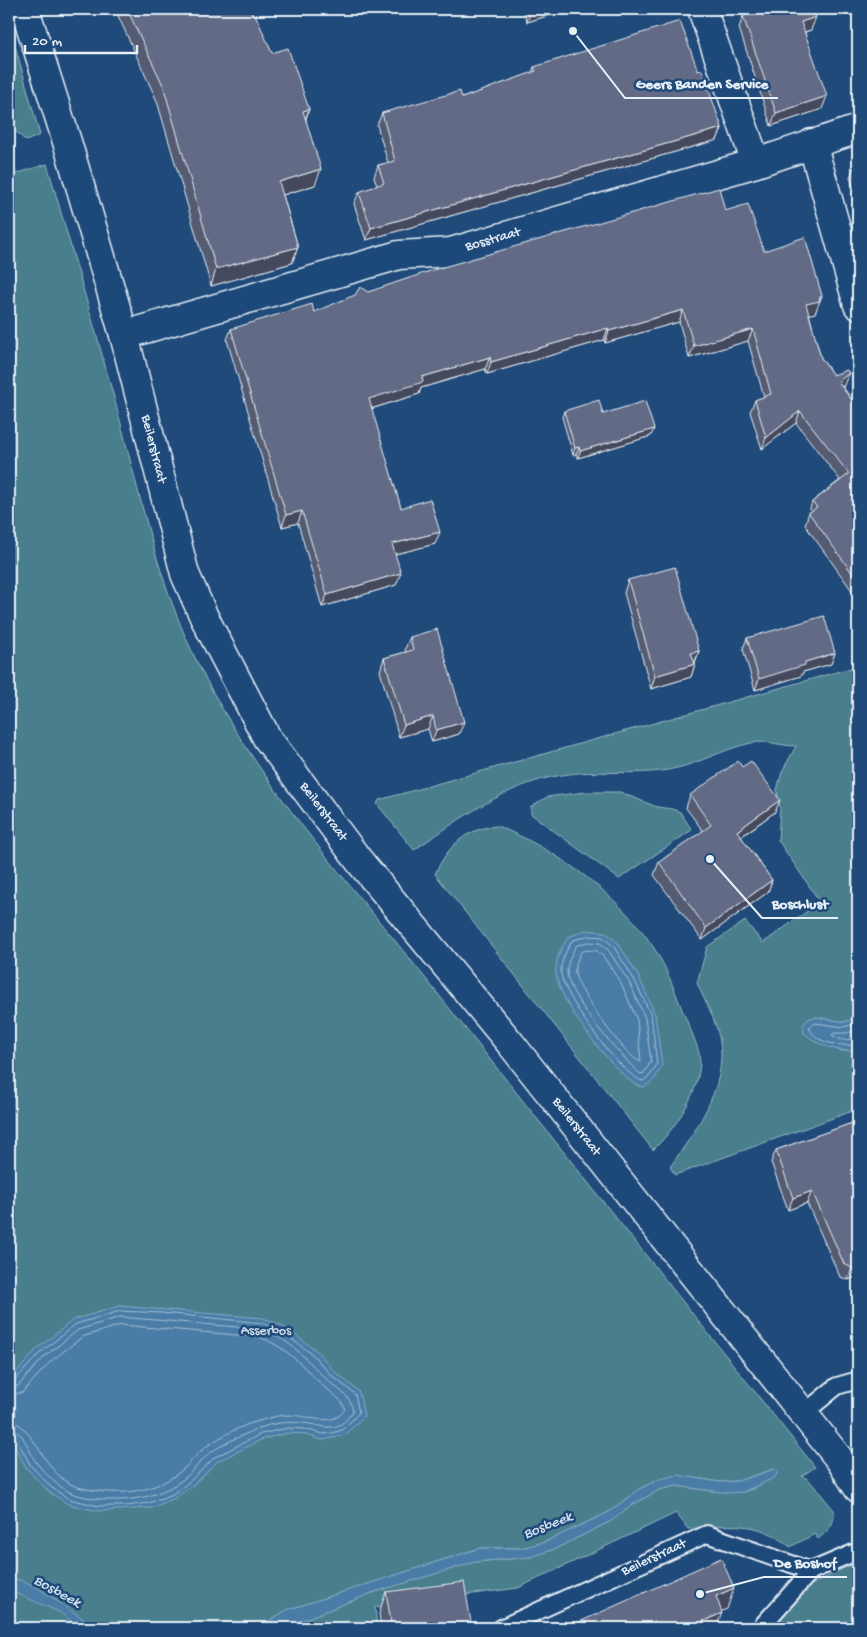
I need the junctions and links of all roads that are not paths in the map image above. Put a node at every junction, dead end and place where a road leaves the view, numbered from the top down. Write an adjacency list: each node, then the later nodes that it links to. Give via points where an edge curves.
1 (25, 9): 7 (street, Beilerstraat)
2 (702, 9): 5 (street)
3 (858, 130): 4 (street, Bosstraat)
4 (812, 143): 5 (street, Bosstraat); 6 (street)
5 (756, 163): 7 (street, Bosstraat, via 451,252 399,255)
6 (858, 305)
7 (124, 335): 9 (street, Beilerstraat, via 185,574 267,738 360,862 511,1044)
8 (858, 1380): 9 (lane, via 837,1386)
9 (803, 1414): 10 (street, Beilerstraat)
10 (858, 1488)
11 (858, 1551): 12 (lane)
12 (810, 1571): 13 (lane, Beilerstraat, via 707,1534); 14 (lane)
13 (501, 1628)
14 (760, 1628)

